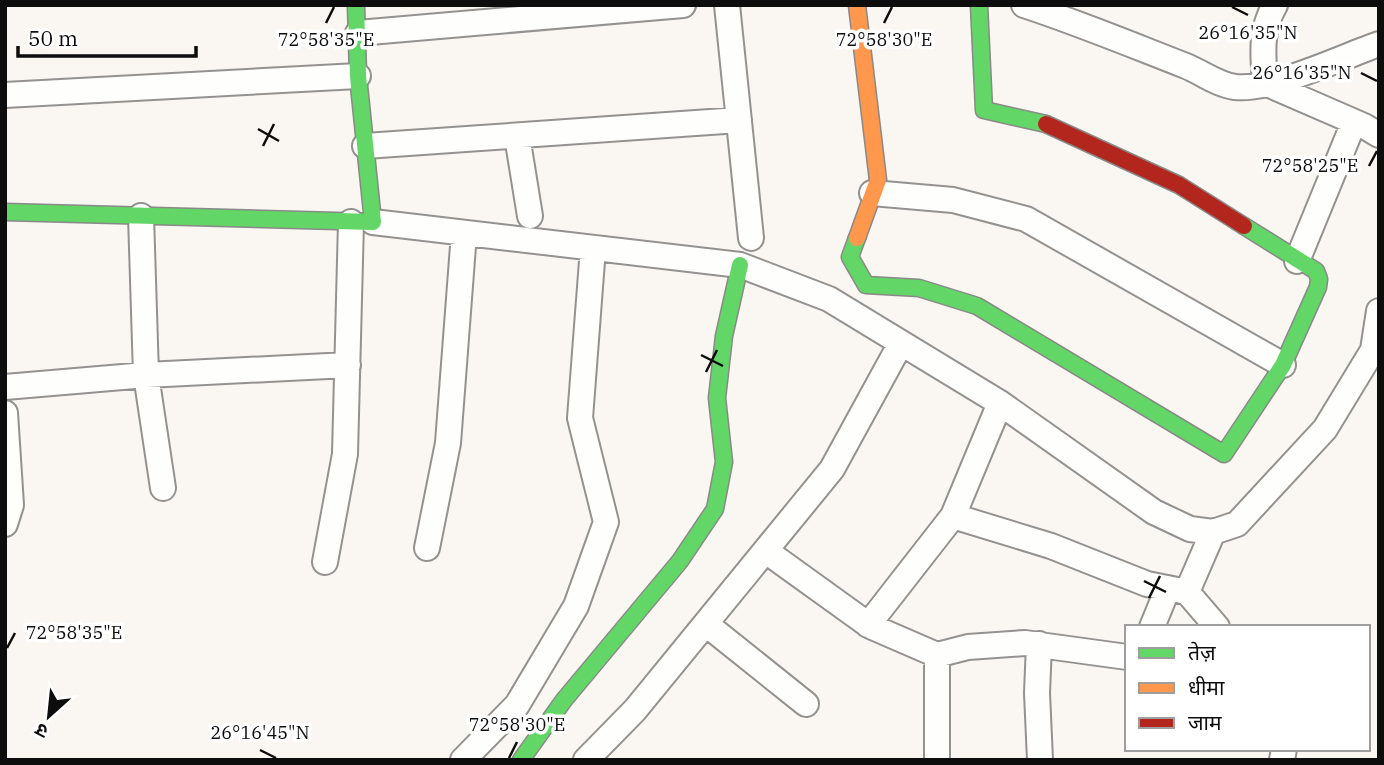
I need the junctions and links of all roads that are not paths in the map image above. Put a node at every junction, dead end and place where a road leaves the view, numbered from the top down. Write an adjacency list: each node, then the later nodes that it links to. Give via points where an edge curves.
1 (356, 5): 8 (street)
2 (683, 5): 8 (street)
3 (727, 5): 13 (street)
4 (857, 5): 18 (street, via 878,180)
5 (979, 5): 26 (street, via 984,110 1050,125 1179,185)
6 (1024, 5): 11 (street, via 1227,86)
7 (1275, 5): 11 (street, via 1266,20)
8 (358, 33): 10 (street)
9 (1379, 44): 11 (street)
10 (358, 76): 12 (street); 17 (street)
11 (1253, 85): 14 (street)
12 (5, 95)
13 (739, 120): 16 (street); 24 (street)
14 (1354, 122): 15 (street); 26 (street)
15 (1379, 135)
16 (517, 136): 17 (street); 22 (street)
17 (365, 146): 21 (street)
18 (872, 193): 32 (street, via 953,200 1026,219); 32 (street, via 850,257 866,285 919,288 976,306 1224,454)
19 (5, 212): 20 (street)
20 (141, 216): 21 (street); 33 (street)
21 (367, 216): 23 (street); 31 (street)
22 (530, 216)
23 (464, 233): 25 (street); 41 (street, via 448,443)
24 (751, 238)
25 (593, 248): 27 (street); 53 (street, via 580,418 606,522 576,606 517,705)
26 (1297, 261): 32 (street, via 1316,271 1318,287)
27 (740, 265): 29 (street, via 829,299); 54 (street, via 724,336 717,398 724,462 715,509 680,561)
28 (1379, 311): 30 (street)
29 (901, 343): 35 (street); 42 (street, via 832,469)
30 (1376, 351): 40 (street, via 1325,429 1237,524)
31 (348, 365): 33 (street); 43 (street, via 345,454)
32 (1283, 365)
33 (146, 375): 34 (street); 37 (street)
34 (5, 387)
35 (1000, 403): 38 (street); 40 (street, via 1154,512 1190,529)
36 (5, 413): 39 (street, via 11,505)
37 (163, 488)
38 (953, 516): 44 (street); 46 (street)
39 (5, 524)
40 (1213, 532): 44 (street)
41 (427, 548)
42 (766, 551): 45 (street); 46 (street)
43 (325, 562)
44 (1177, 590): 47 (street); 48 (street)
45 (706, 624): 52 (street); 55 (street, via 635,710)
46 (868, 625): 50 (street)
47 (1153, 625)
48 (1215, 625)
49 (1039, 645): 50 (street, via 968,647); 51 (street); 57 (street)
50 (937, 655): 56 (street)
51 (1125, 657)
52 (806, 704)
53 (463, 760)
54 (521, 760)
55 (586, 760)
56 (937, 760)
57 (1040, 760)

